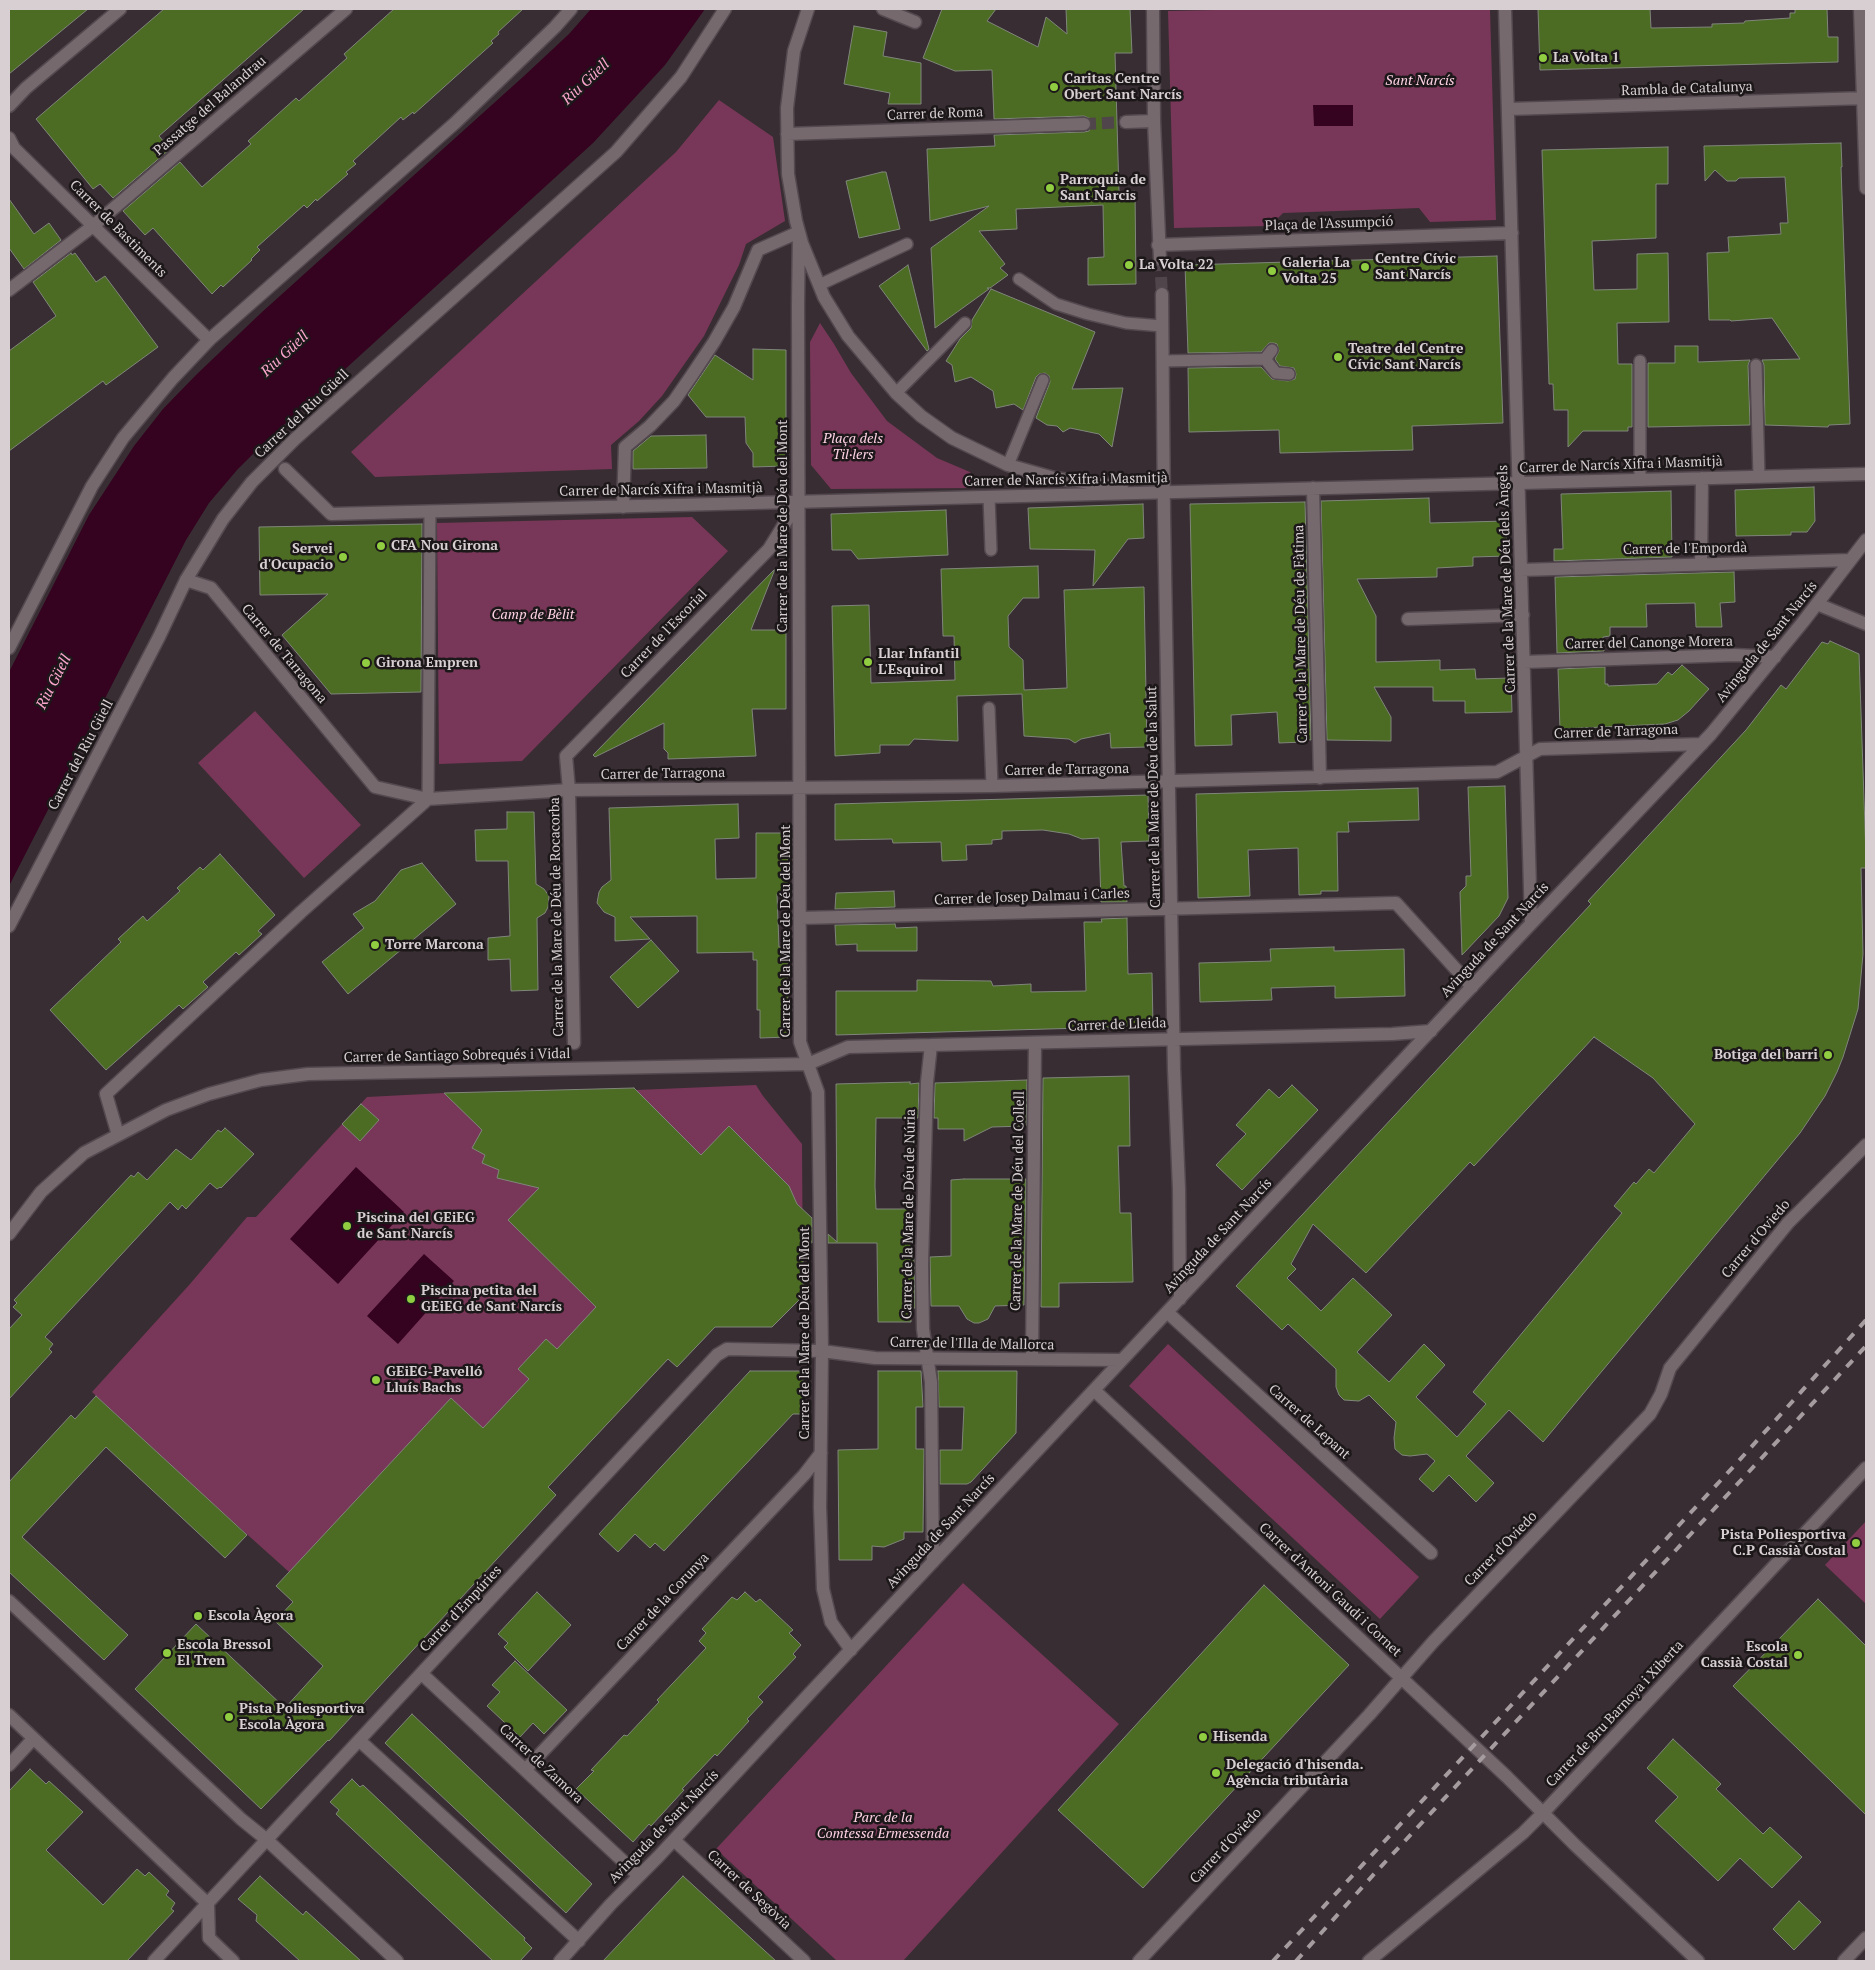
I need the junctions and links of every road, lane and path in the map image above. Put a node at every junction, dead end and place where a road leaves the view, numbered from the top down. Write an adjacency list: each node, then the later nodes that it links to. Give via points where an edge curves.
1 (120, 9): 12 (street)
2 (346, 9): 20 (street, Passatge del Balandrau)
3 (571, 9): 32 (street, via 455,123)
4 (725, 9): 57 (street, Carrer del Riu Güell, via 681,77 616,152 295,439 252,482 223,519)
5 (808, 9): 17 (street, via 794,51)
6 (883, 9): 10 (street)
7 (1153, 9): 15 (street)
8 (1505, 9): 13 (street)
9 (1860, 9): 11 (street)
10 (915, 22)
11 (1865, 98): 13 (street, Rambla de Catalunya); 19 (street)
12 (9, 106)
13 (1509, 109): 22 (street)
14 (1126, 122): 15 (street)
15 (1154, 122): 24 (street)
16 (1084, 124): 17 (street, Carrer de Roma)
17 (787, 134): 21 (street, via 788,174)
18 (9, 138): 20 (street, Carrer de Bastiments, via 14,148)
19 (1866, 188)
20 (93, 226): 28 (street, Passatge del Balandrau); 32 (street, Carrer de Bastiments)
21 (799, 232): 27 (street); 49 (street, Carrer de la Mare de Déu del Mont); 50 (street, via 758,250 734,307 674,401 625,447)
22 (1512, 233): 24 (street, Plaça de l'Assumpció); 45 (street, Carrer de la Mare de Déu dels Àngels)
23 (907, 244): 27 (lane)
24 (1158, 245): 25 (street)
25 (1160, 260)
26 (1020, 279): 31 (lane, via 1056,304 1126,323)
27 (819, 285): 38 (street, via 848,336)
28 (9, 290)
29 (1162, 294): 31 (street, Carrer de la Mare de Déu de la Salut)
30 (965, 323): 38 (lane)
31 (1162, 326): 33 (street, Carrer de la Mare de Déu de la Salut)
32 (209, 340): 62 (street, via 173,378 118,446 92,486)
33 (1163, 361): 36 (lane, via 1268,354 1276,373); 47 (street, Carrer de la Mare de Déu de la Salut)
34 (1640, 361): 44 (lane)
35 (1756, 365): 42 (lane)
36 (1289, 374)
37 (1043, 380): 39 (lane)
38 (896, 393): 39 (street, via 952,438)
39 (1008, 465): 47 (street, via 1054,478)
40 (285, 469): 51 (street, Carrer de Narcís Xifra i Masmitjà, via 331,514)
41 (1866, 474): 42 (street, Carrer de Narcís Xifra i Masmitjà)
42 (1759, 477): 43 (street, Carrer de Narcís Xifra i Masmitjà)
43 (1702, 478): 44 (street, Carrer de Narcís Xifra i Masmitjà); 55 (street)
44 (1640, 480): 45 (street, Carrer de Narcís Xifra i Masmitjà)
45 (1519, 483): 46 (street, Carrer de Narcís Xifra i Masmitjà); 56 (street, Carrer de la Mare de Déu dels Àngels)
46 (1313, 488): 47 (street, Carrer de Narcís Xifra i Masmitjà); 68 (street, Carrer de la Mare de Déu de Fàtima)
47 (1164, 492): 48 (street, Carrer de Narcís Xifra i Masmitjà); 69 (street, Carrer de la Mare de Déu de la Salut)
48 (989, 497): 49 (street, Carrer de Narcís Xifra i Masmitjà); 53 (lane)
49 (798, 502): 50 (street, Carrer de Narcís Xifra i Masmitjà); 71 (street, Carrer de la Mare de Déu del Mont); 72 (street, Carrer de l'Escorial, via 769,549 566,756)
50 (623, 506): 51 (street, Carrer de Narcís Xifra i Masmitjà)
51 (430, 512): 73 (lane)
52 (1866, 541): 54 (street, Avinguda de Sant Narcís)
53 (991, 550)
54 (1850, 560): 55 (street, Carrer de l'Empordà); 58 (street, Avinguda de Sant Narcís)
55 (1701, 564): 56 (street, Carrer de l'Empordà)
56 (1521, 570): 59 (street, Carrer de la Mare de Déu dels Àngels)
57 (186, 580): 73 (street, Carrer de Tarragona, via 211,588 374,787); 77 (street, Carrer del Riu Güell)
58 (1817, 604): 61 (street); 63 (street, Avinguda de Sant Narcís)
59 (1523, 615): 60 (street); 64 (street, Carrer de la Mare de Déu dels Àngels)
60 (1408, 619)
61 (1866, 624)
62 (9, 648)
63 (1775, 657): 64 (street, Carrer del Canonge Morera, via 1735,655); 66 (street, Avinguda de Sant Narcís)
64 (1524, 662): 67 (street, Carrer de la Mare de Déu dels Àngels)
65 (989, 708): 70 (lane)
66 (1702, 744): 67 (street, Carrer de Tarragona, via 1540,749); 76 (street, Avinguda de Sant Narcís)
67 (1527, 757): 68 (street, Carrer de Tarragona, via 1497,772); 76 (street, Carrer de la Mare de Déu dels Àngels)
68 (1320, 778): 69 (street, Carrer de Tarragona)
69 (1169, 782): 70 (street, Carrer de Tarragona); 74 (street, Carrer de la Mare de Déu de la Salut)
70 (992, 786): 71 (street, Carrer de Tarragona)
71 (800, 787): 72 (street, Carrer de Tarragona); 75 (street, Carrer de la Mare de Déu del Mont)
72 (569, 790): 73 (street, Carrer de Tarragona); 81 (street, Carrer de la Mare de Déu de Rocacorba)
73 (428, 799): 85 (street, via 106,1094)
74 (1172, 909): 75 (street, Carrer de Josep Dalmau i Carles); 78 (street, Carrer de Josep Dalmau i Carles, via 1396,903); 80 (street, Carrer de la Mare de Déu de la Salut)
75 (800, 918): 84 (street, Carrer de la Mare de Déu del Mont, via 800,1042)
76 (1531, 924): 78 (street, Avinguda de Sant Narcís)
77 (9, 926)
78 (1472, 987): 79 (street, Avinguda de Sant Narcís)
79 (1431, 1030): 80 (street, Carrer de Lleida, via 1392,1034); 88 (street, Avinguda de Sant Narcís)
80 (1174, 1038): 82 (street, Carrer de Lleida); 88 (street, Carrer de la Mare de Déu de la Salut)
81 (574, 1043)
82 (1035, 1043): 83 (street, Carrer de Lleida); 92 (street, Carrer de la Mare de Déu del Collell)
83 (930, 1046): 84 (street, Carrer de Lleida, via 848,1048); 91 (street, Carrer de la Mare de Déu de Núria, via 922,1264)
84 (808, 1064): 85 (street, Carrer de Santiago Sobrequés i Vidal, via 308,1074 261,1080 208,1094 166,1110); 90 (street, Carrer de la Mare de Déu del Mont, via 818,1092)
85 (118, 1135): 87 (street, Carrer de Santiago Sobrequés i Vidal, via 84,1153 41,1192)
86 (1866, 1145): 102 (street, Carrer d'Oviedo, via 1788,1223 1670,1368 1650,1414)
87 (9, 1234)
88 (1180, 1298): 89 (street, Avinguda de Sant Narcís)
89 (1167, 1312): 93 (street, Avinguda de Sant Narcís); 97 (street, Carrer de Lepant)
90 (822, 1351): 91 (street, Carrer de l'Illa de Mallorca, via 875,1358); 95 (street, Carrer de la Mare de Déu del Mont); 101 (street, Carrer d'Empúries, via 727,1349 717,1355)
91 (927, 1358): 92 (street, Carrer de l'Illa de Mallorca); 98 (street, Carrer de la Mare de Déu de Núria, via 932,1382)
92 (1032, 1359): 93 (street, Carrer de l'Illa de Mallorca)
93 (1122, 1360): 94 (street, Avinguda de Sant Narcís)
94 (1094, 1390): 98 (street, Avinguda de Sant Narcís); 102 (street, Carrer d'Antoni Gaudí i Cornet)
95 (821, 1452): 100 (street, Carrer de la Mare de Déu del Mont, via 823,1589 831,1622); 107 (street, Carrer de la Corunya, via 804,1475)
96 (1866, 1468): 108 (street, Carrer de Bru Barnoya i Xiberta)
97 (1431, 1553)
98 (933, 1562): 100 (street, Avinguda de Sant Narcís)
99 (9, 1601): 109 (street)
100 (851, 1650): 110 (street, Avinguda de Sant Narcís)
101 (422, 1674): 105 (street, Carrer d'Empúries); 107 (street, Carrer de Zamora)
102 (1402, 1678): 108 (street, Carrer d'Antoni Gaudí i Cornet); 120 (street, Carrer d'Oviedo)
103 (9, 1715): 104 (street)
104 (33, 1739): 106 (street); 112 (street)
105 (360, 1741): 109 (street, Carrer d'Empúries); 114 (street)
106 (9, 1764)
107 (526, 1770): 111 (street, Carrer de Zamora)
108 (1543, 1813): 121 (street, Carrer de Bru Barnoya i Xiberta, via 1523,1834); 122 (street, Carrer d'Antoni Gaudí i Cornet)
109 (267, 1840): 112 (street, Carrer d'Empúries); 117 (street)
110 (674, 1840): 111 (street, Avinguda de Sant Narcís); 119 (street, Carrer de Segòvia)
111 (640, 1876): 114 (street, Avinguda de Sant Narcís)
112 (208, 1904): 115 (street, Carrer d'Empúries); 116 (street, via 209,1938)
113 (1866, 1938): 123 (street)
114 (579, 1941): 118 (street, Avinguda de Sant Narcís)
115 (154, 1961)
116 (233, 1961)
117 (397, 1961)
118 (560, 1961)
119 (804, 1961)
120 (1139, 1961)
121 (1369, 1961)
122 (1698, 1961)
123 (1844, 1961)

